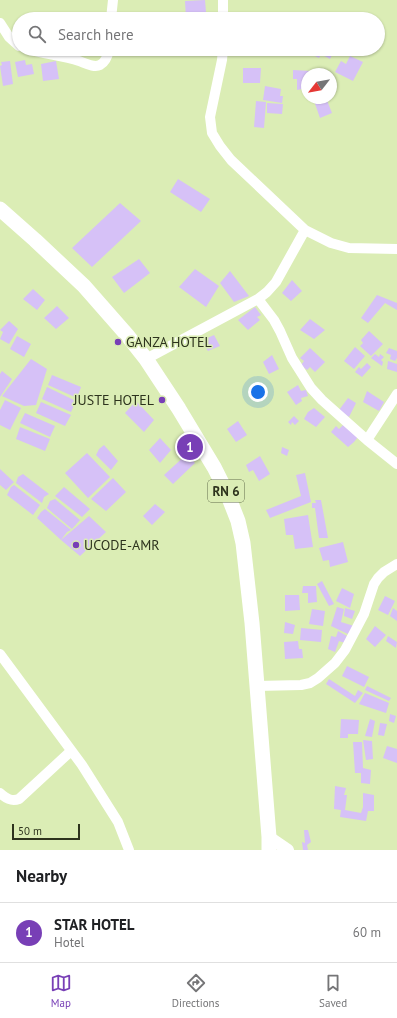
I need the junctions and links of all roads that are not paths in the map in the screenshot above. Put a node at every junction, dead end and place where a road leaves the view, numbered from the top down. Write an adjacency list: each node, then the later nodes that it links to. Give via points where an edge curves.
1 (113, 0): 3 (street)
2 (223, 0): 4 (street)
3 (112, 12)
4 (223, 12)
5 (0, 23): 6 (street)
6 (12, 40)
7 (59, 56): 8 (street, via 94,66 100,65)
8 (108, 56)
9 (222, 56): 11 (street, via 210,117 212,133 231,160)
10 (0, 209): 14 (main road, RN 6, via 84,286)
11 (305, 230): 12 (street, via 331,243 349,248); 13 (street, via 276,282)
12 (397, 249)
13 (258, 299): 14 (street); 16 (street, via 280,330 292,358 311,388)
14 (146, 359): 20 (main road, RN 6, via 214,467 238,521 243,543)
15 (397, 394): 16 (street)
16 (367, 440): 17 (street)
17 (397, 464)
18 (397, 564): 20 (street, via 384,572 374,584 364,614 335,664 318,678 301,685)
19 (0, 654): 21 (street)
20 (257, 686): 23 (main road, RN 6)
21 (71, 751): 22 (street, via 19,799 9,800); 24 (street, via 118,822)
22 (0, 793)
23 (269, 844): 25 (street)
24 (129, 850)
25 (288, 850)

